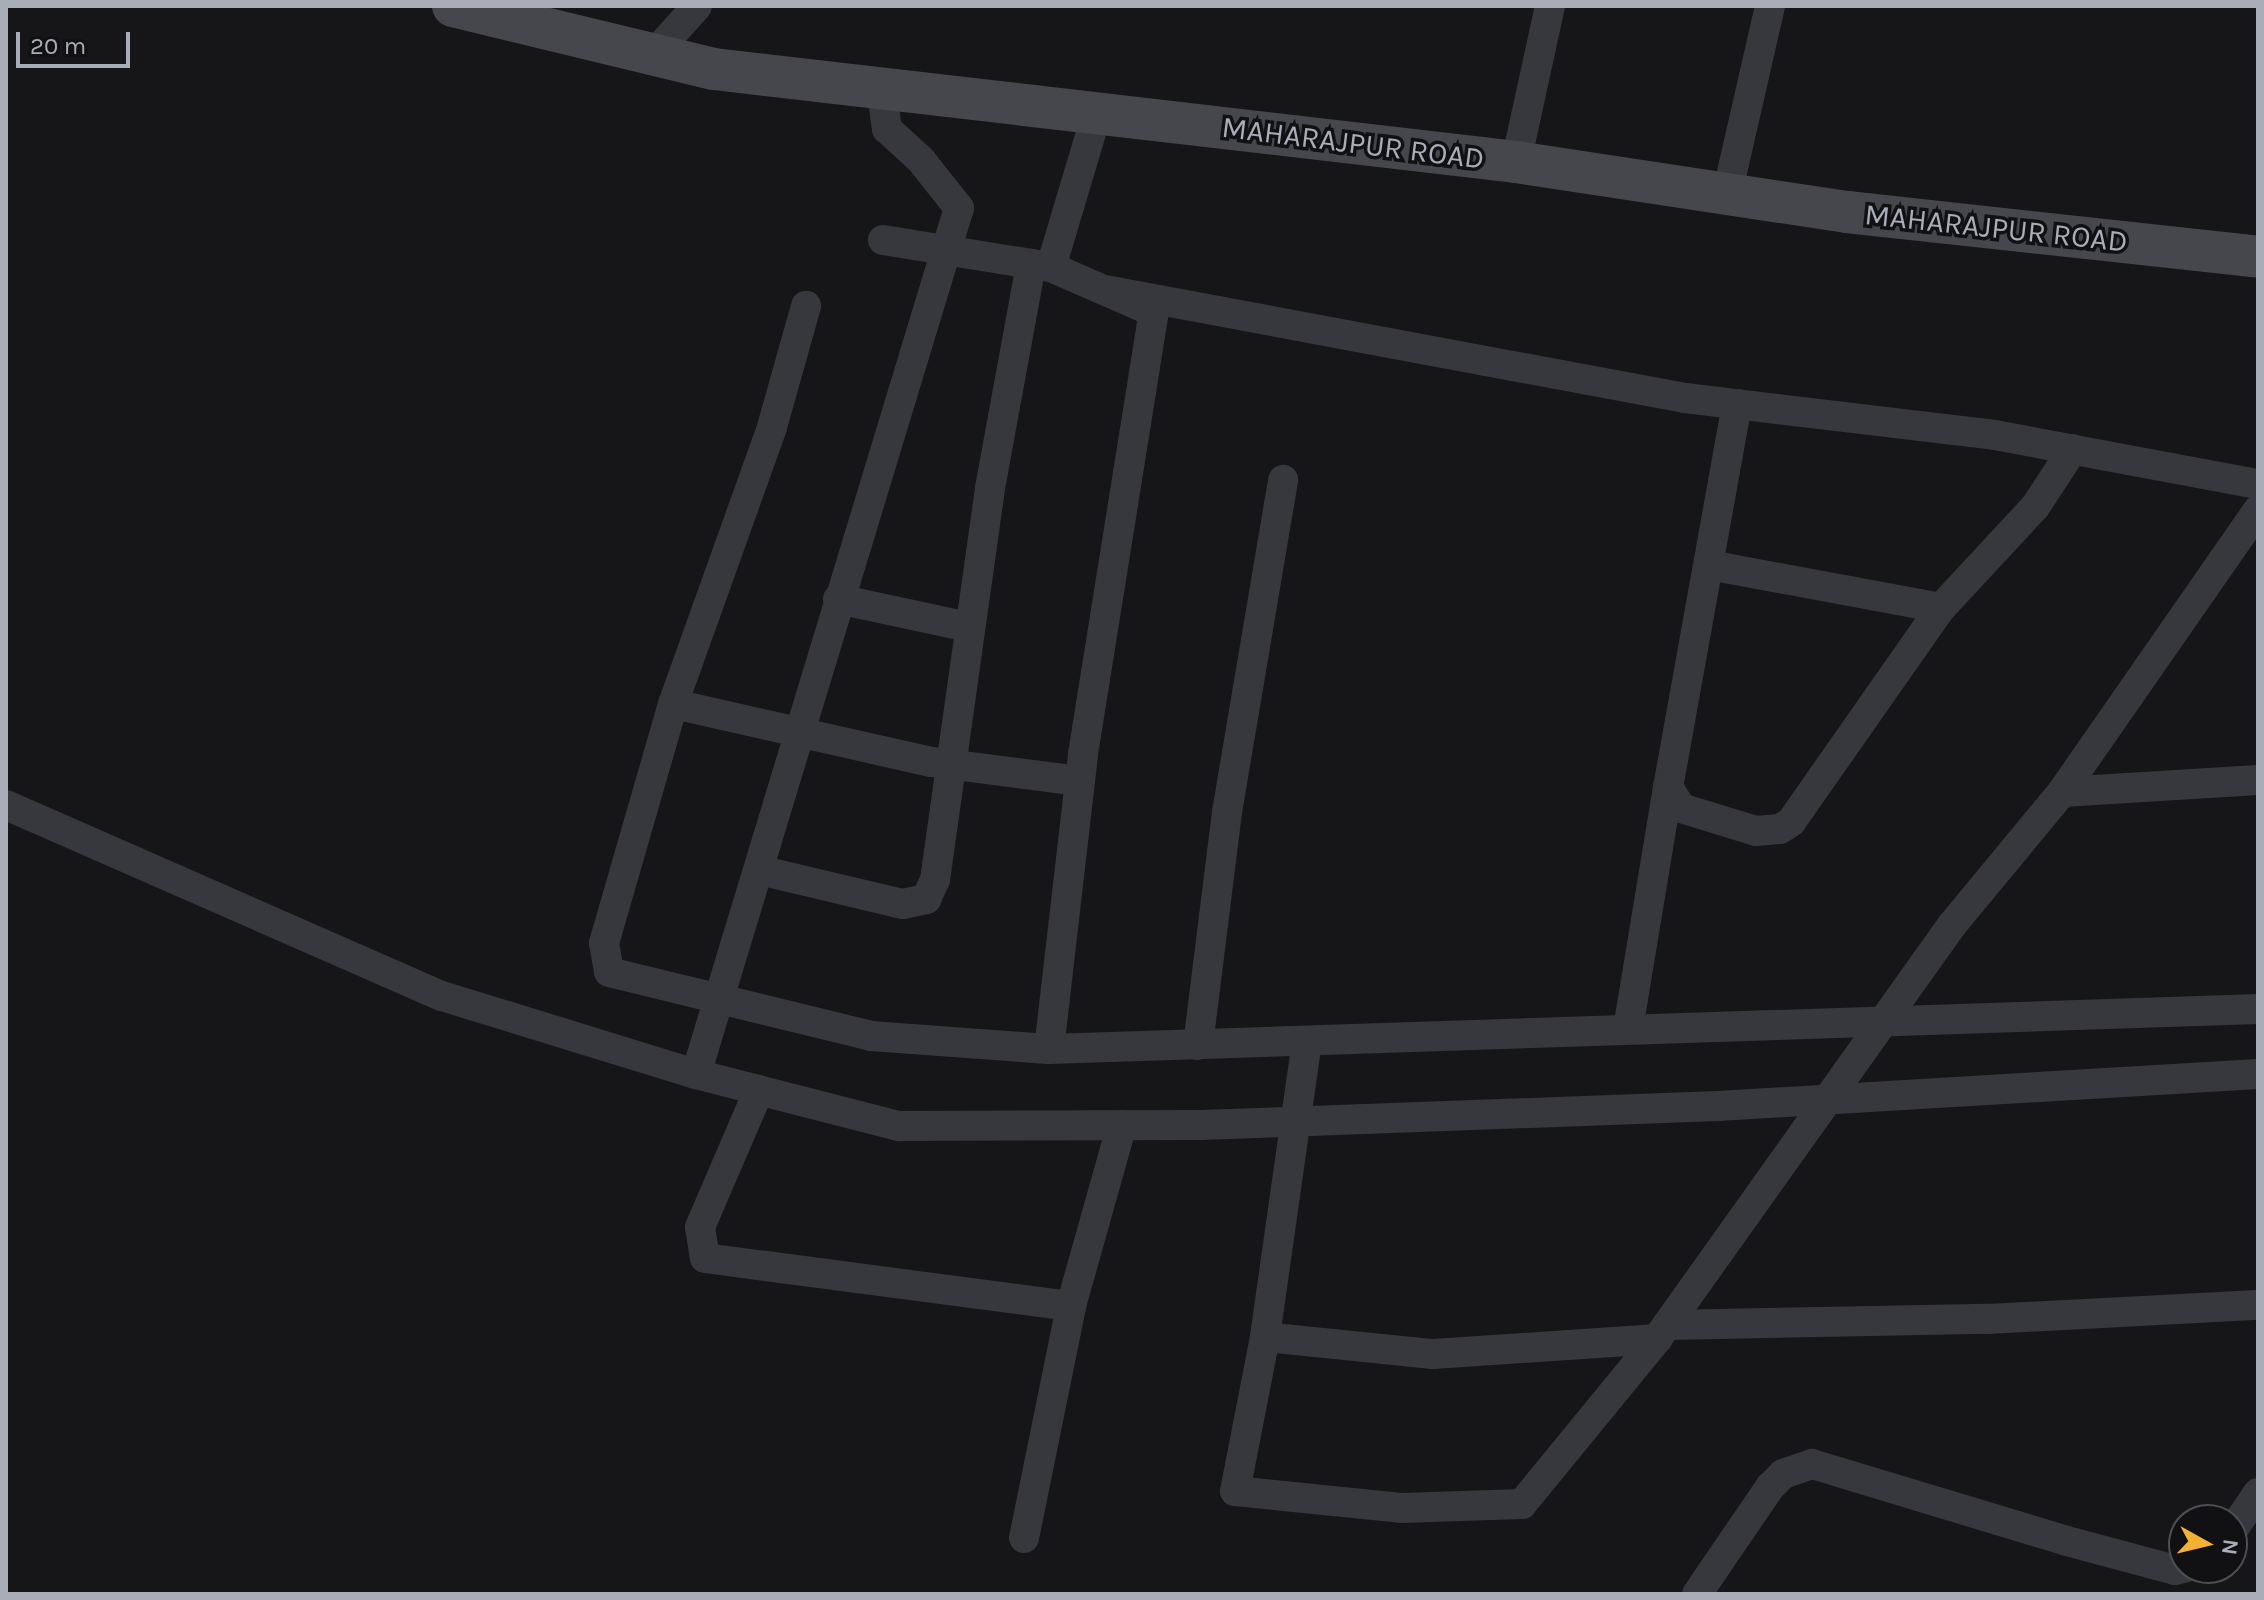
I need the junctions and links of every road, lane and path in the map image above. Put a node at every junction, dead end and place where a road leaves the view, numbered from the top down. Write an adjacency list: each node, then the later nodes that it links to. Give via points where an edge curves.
1 (453, 6): 5 (street, MAHARAJPUR ROAD)
2 (697, 6): 5 (street)
3 (1550, 6): 8 (street)
4 (1770, 6): 9 (street)
5 (654, 54): 6 (street, MAHARAJPUR ROAD, via 714,69)
6 (881, 87): 7 (street, MAHARAJPUR ROAD); 11 (street, via 887,129 921,160 959,208)
7 (1097, 113): 8 (street, MAHARAJPUR ROAD); 13 (street)
8 (1516, 162): 9 (street, MAHARAJPUR ROAD)
9 (1727, 194): 12 (street, MAHARAJPUR ROAD)
10 (883, 240): 11 (street)
11 (946, 251): 13 (street); 22 (street)
12 (2258, 257)
13 (1041, 265): 14 (street); 24 (street)
14 (1105, 290): 16 (street); 29 (street, via 1154,312)
15 (806, 306): 25 (street, via 772,427)
16 (1737, 404): 17 (street); 21 (street)
17 (2073, 449): 19 (street); 23 (street, via 2035,507)
18 (1283, 480): 39 (street, via 1227,812)
19 (2258, 484)
20 (2258, 510): 31 (street)
21 (1709, 565): 23 (street); 30 (street)
22 (838, 599): 24 (street); 26 (street)
23 (1941, 608): 30 (street, via 1791,822 1780,829 1756,831 1692,813 1681,808)
24 (969, 627): 27 (street)
25 (673, 704): 26 (street); 34 (street, via 604,943 605,958 609,972)
26 (799, 733): 27 (street); 33 (street)
27 (951, 764): 29 (street); 33 (street, via 935,880 926,899 903,904)
28 (2258, 780): 31 (street)
29 (1080, 781): 40 (street)
30 (1668, 787): 37 (street)
31 (2062, 792): 36 (street, via 1952,925)
32 (6, 805): 41 (street, via 442,996)
33 (759, 870): 34 (street)
34 (716, 996): 40 (street, via 871,1036); 41 (street)
35 (2258, 1009): 36 (street)
36 (1885, 1020): 37 (street); 44 (street)
37 (1628, 1029): 38 (street)
38 (1307, 1041): 39 (street); 45 (street)
39 (1198, 1045): 40 (street)
40 (1049, 1049)
41 (696, 1074): 43 (street)
42 (2258, 1074): 44 (street)
43 (759, 1090): 46 (street, via 899,1126); 48 (street, via 700,1227 705,1258)
44 (1825, 1100): 45 (street); 49 (street)
45 (1296, 1122): 46 (street); 50 (street)
46 (1122, 1125): 48 (street)
47 (2258, 1305): 49 (street)
48 (1071, 1306): 51 (street)
49 (1662, 1332): 50 (street, via 1433,1354); 50 (street, via 1522,1504 1401,1508 1235,1491)
50 (1265, 1337)
51 (1024, 1538)
52 (2168, 1568): 53 (street, via 1812,1464 1783,1474 1770,1487)
53 (1697, 1594)

